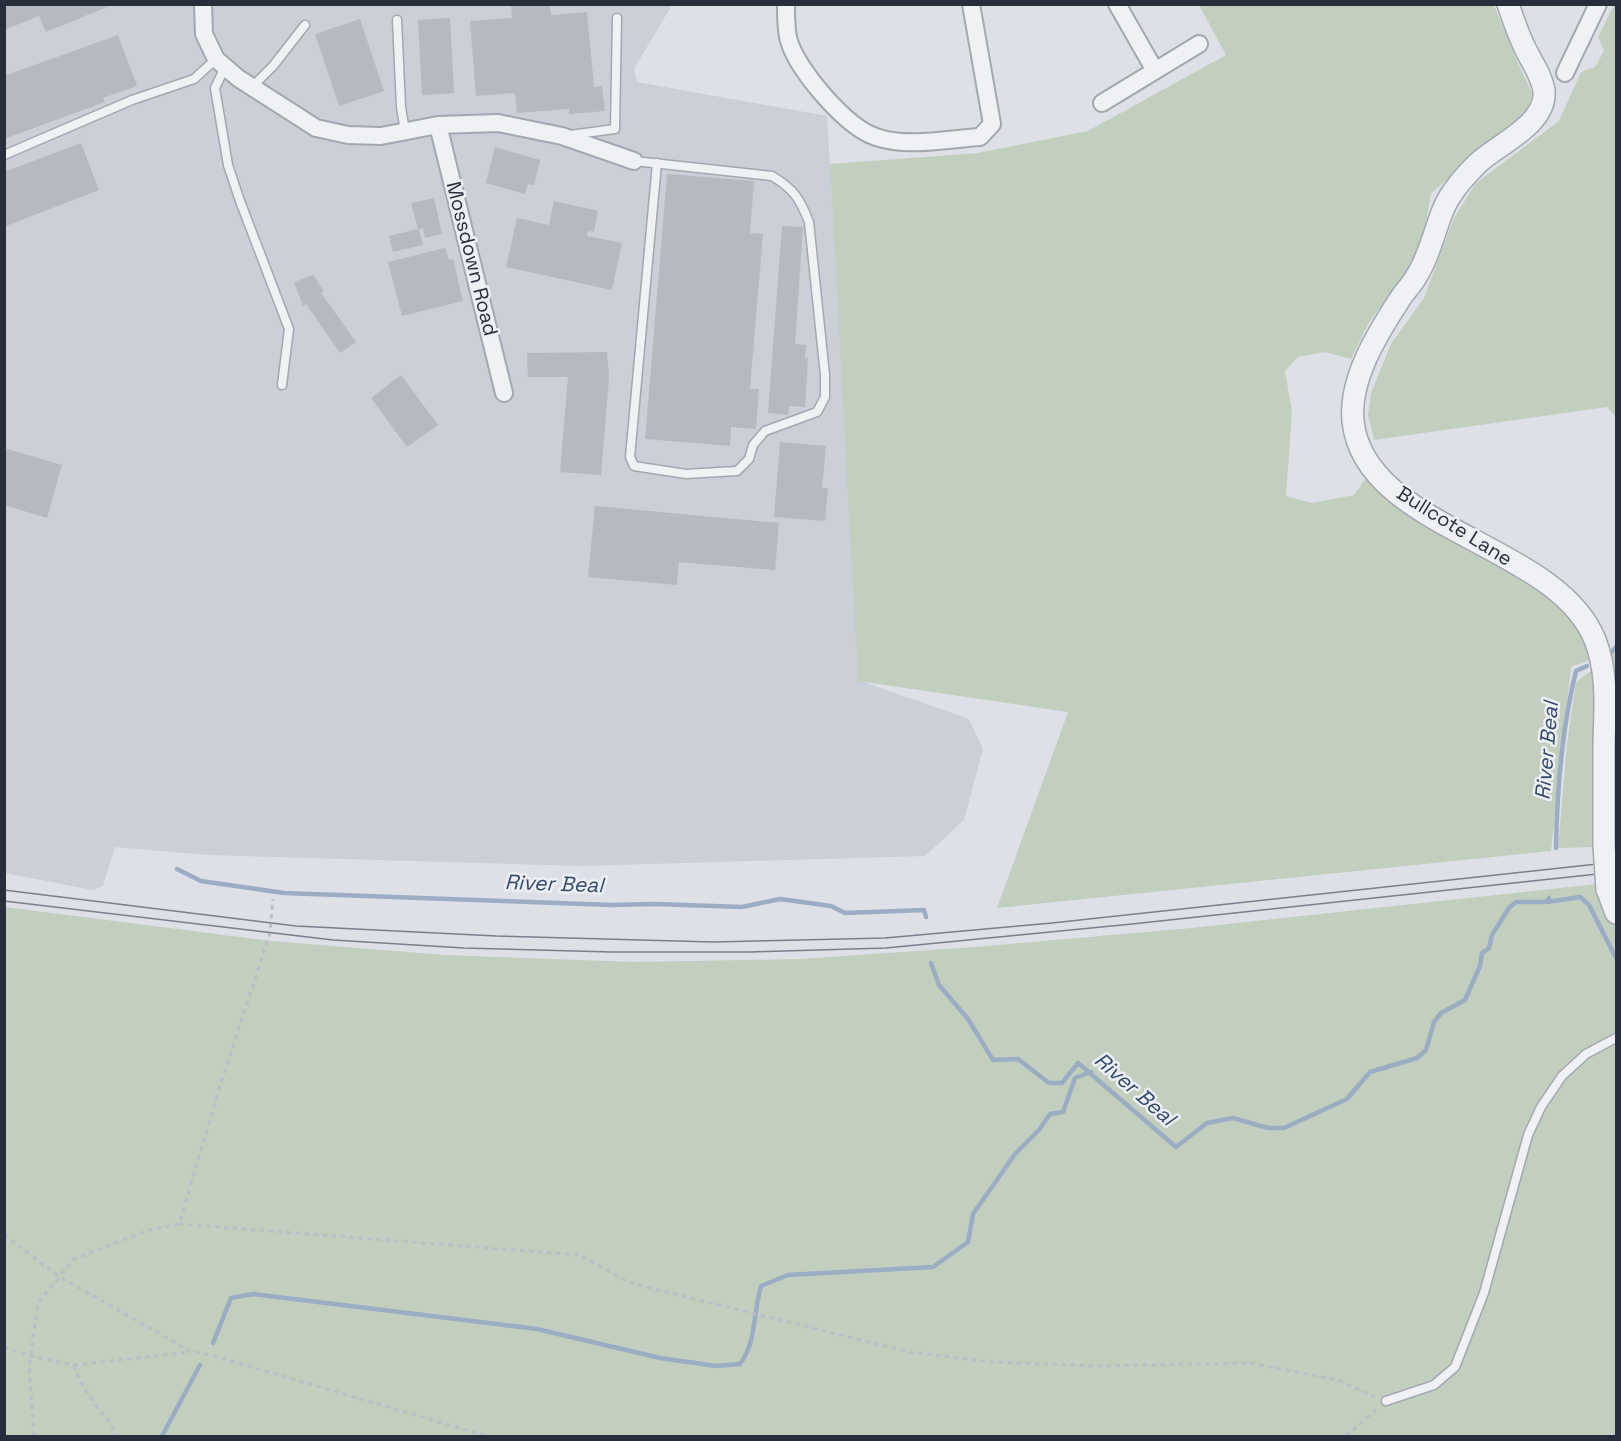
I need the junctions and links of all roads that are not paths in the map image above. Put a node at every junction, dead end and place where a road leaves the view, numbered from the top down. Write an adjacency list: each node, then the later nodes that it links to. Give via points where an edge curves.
1 (203, 4): 11 (street, via 204,34)
2 (786, 4): 3 (street, via 788,40 806,75 850,123 876,137 909,142 980,136 992,124)
3 (971, 4)
4 (1117, 4): 12 (street)
5 (1508, 4): 24 (street, Bullcote Lane, bridge, via 1544,91 1538,112 1525,128 1481,160 1449,198 1417,276 1399,300 1364,364 1353,401 1353,421 1362,452 1387,485 1563,595 1585,618 1596,641 1605,695 1604,846 1607,889)
6 (1598, 4): 13 (street)
7 (616, 18): 18 (lane, via 615,129)
8 (397, 20): 17 (lane)
9 (305, 25): 14 (lane)
10 (1199, 44): 12 (street)
11 (220, 63): 14 (street); 19 (lane, via 194,79 132,100); 22 (lane, via 215,88 228,165 289,329)
12 (1154, 69): 15 (street)
13 (1565, 73)
14 (252, 87): 17 (street, via 316,128 348,135 381,136)
15 (1102, 103)
16 (438, 124): 17 (street); 18 (street, via 498,123); 23 (street, Mossdown Road)
17 (405, 131)
18 (561, 136): 20 (street)
19 (4, 155)
20 (634, 161): 21 (lane)
21 (657, 163): 21 (lane, via 772,176 789,185 809,222 825,397 817,412 765,431 737,471 686,474 634,466 630,457)
22 (282, 385)
23 (504, 393)
24 (1617, 913)
25 (1617, 1038): 26 (lane, via 1586,1054 1562,1076 1541,1107 1528,1135 1484,1293 1455,1367 1434,1385)
26 (1386, 1401)

